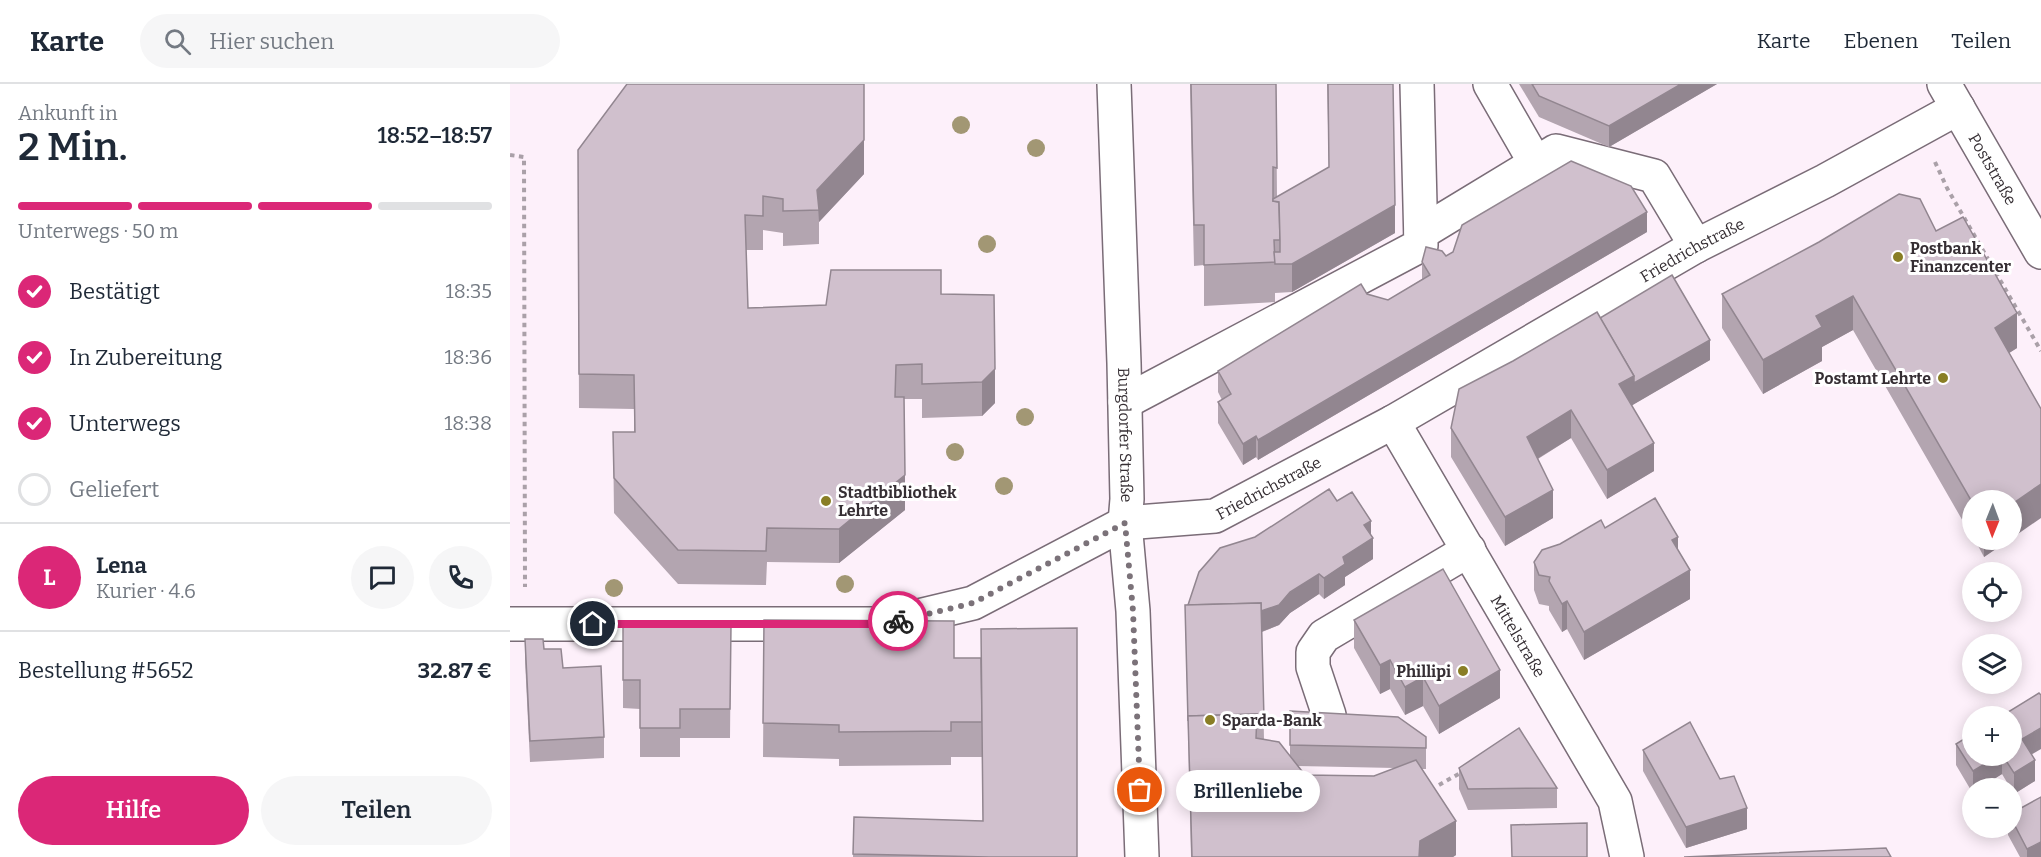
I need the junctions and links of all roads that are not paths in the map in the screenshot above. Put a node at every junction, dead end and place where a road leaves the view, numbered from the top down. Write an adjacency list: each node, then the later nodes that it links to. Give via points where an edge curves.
1 (1114, 84): 9 (street, Burgdorfer Straße)
2 (1417, 84): 6 (street)
3 (1490, 84): 5 (street)
4 (1951, 96): 7 (street, Friedrichstraße, via 1919,129); 8 (street, Poststraße)
5 (1536, 164): 6 (street); 7 (street, via 1556,151 1654,176)
6 (1421, 233): 9 (street, via 1421,245)
7 (1696, 246): 10 (street, Friedrichstraße)
8 (2041, 252)
9 (1125, 402): 11 (street, Burgdorfer Straße)
10 (1393, 422): 11 (street, Friedrichstraße, via 1215,516); 12 (street, Mittelstraße)
11 (1125, 523): 13 (street, Friedrichstraße, via 973,603 885,624); 15 (street, Burgdorfer Straße, via 1133,611)
12 (1469, 550): 14 (street, via 1324,636 1313,652 1313,667); 16 (street, Mittelstraße, via 1615,801)
13 (518, 624)
14 (1329, 715)
15 (1142, 857)
16 (1627, 857)

